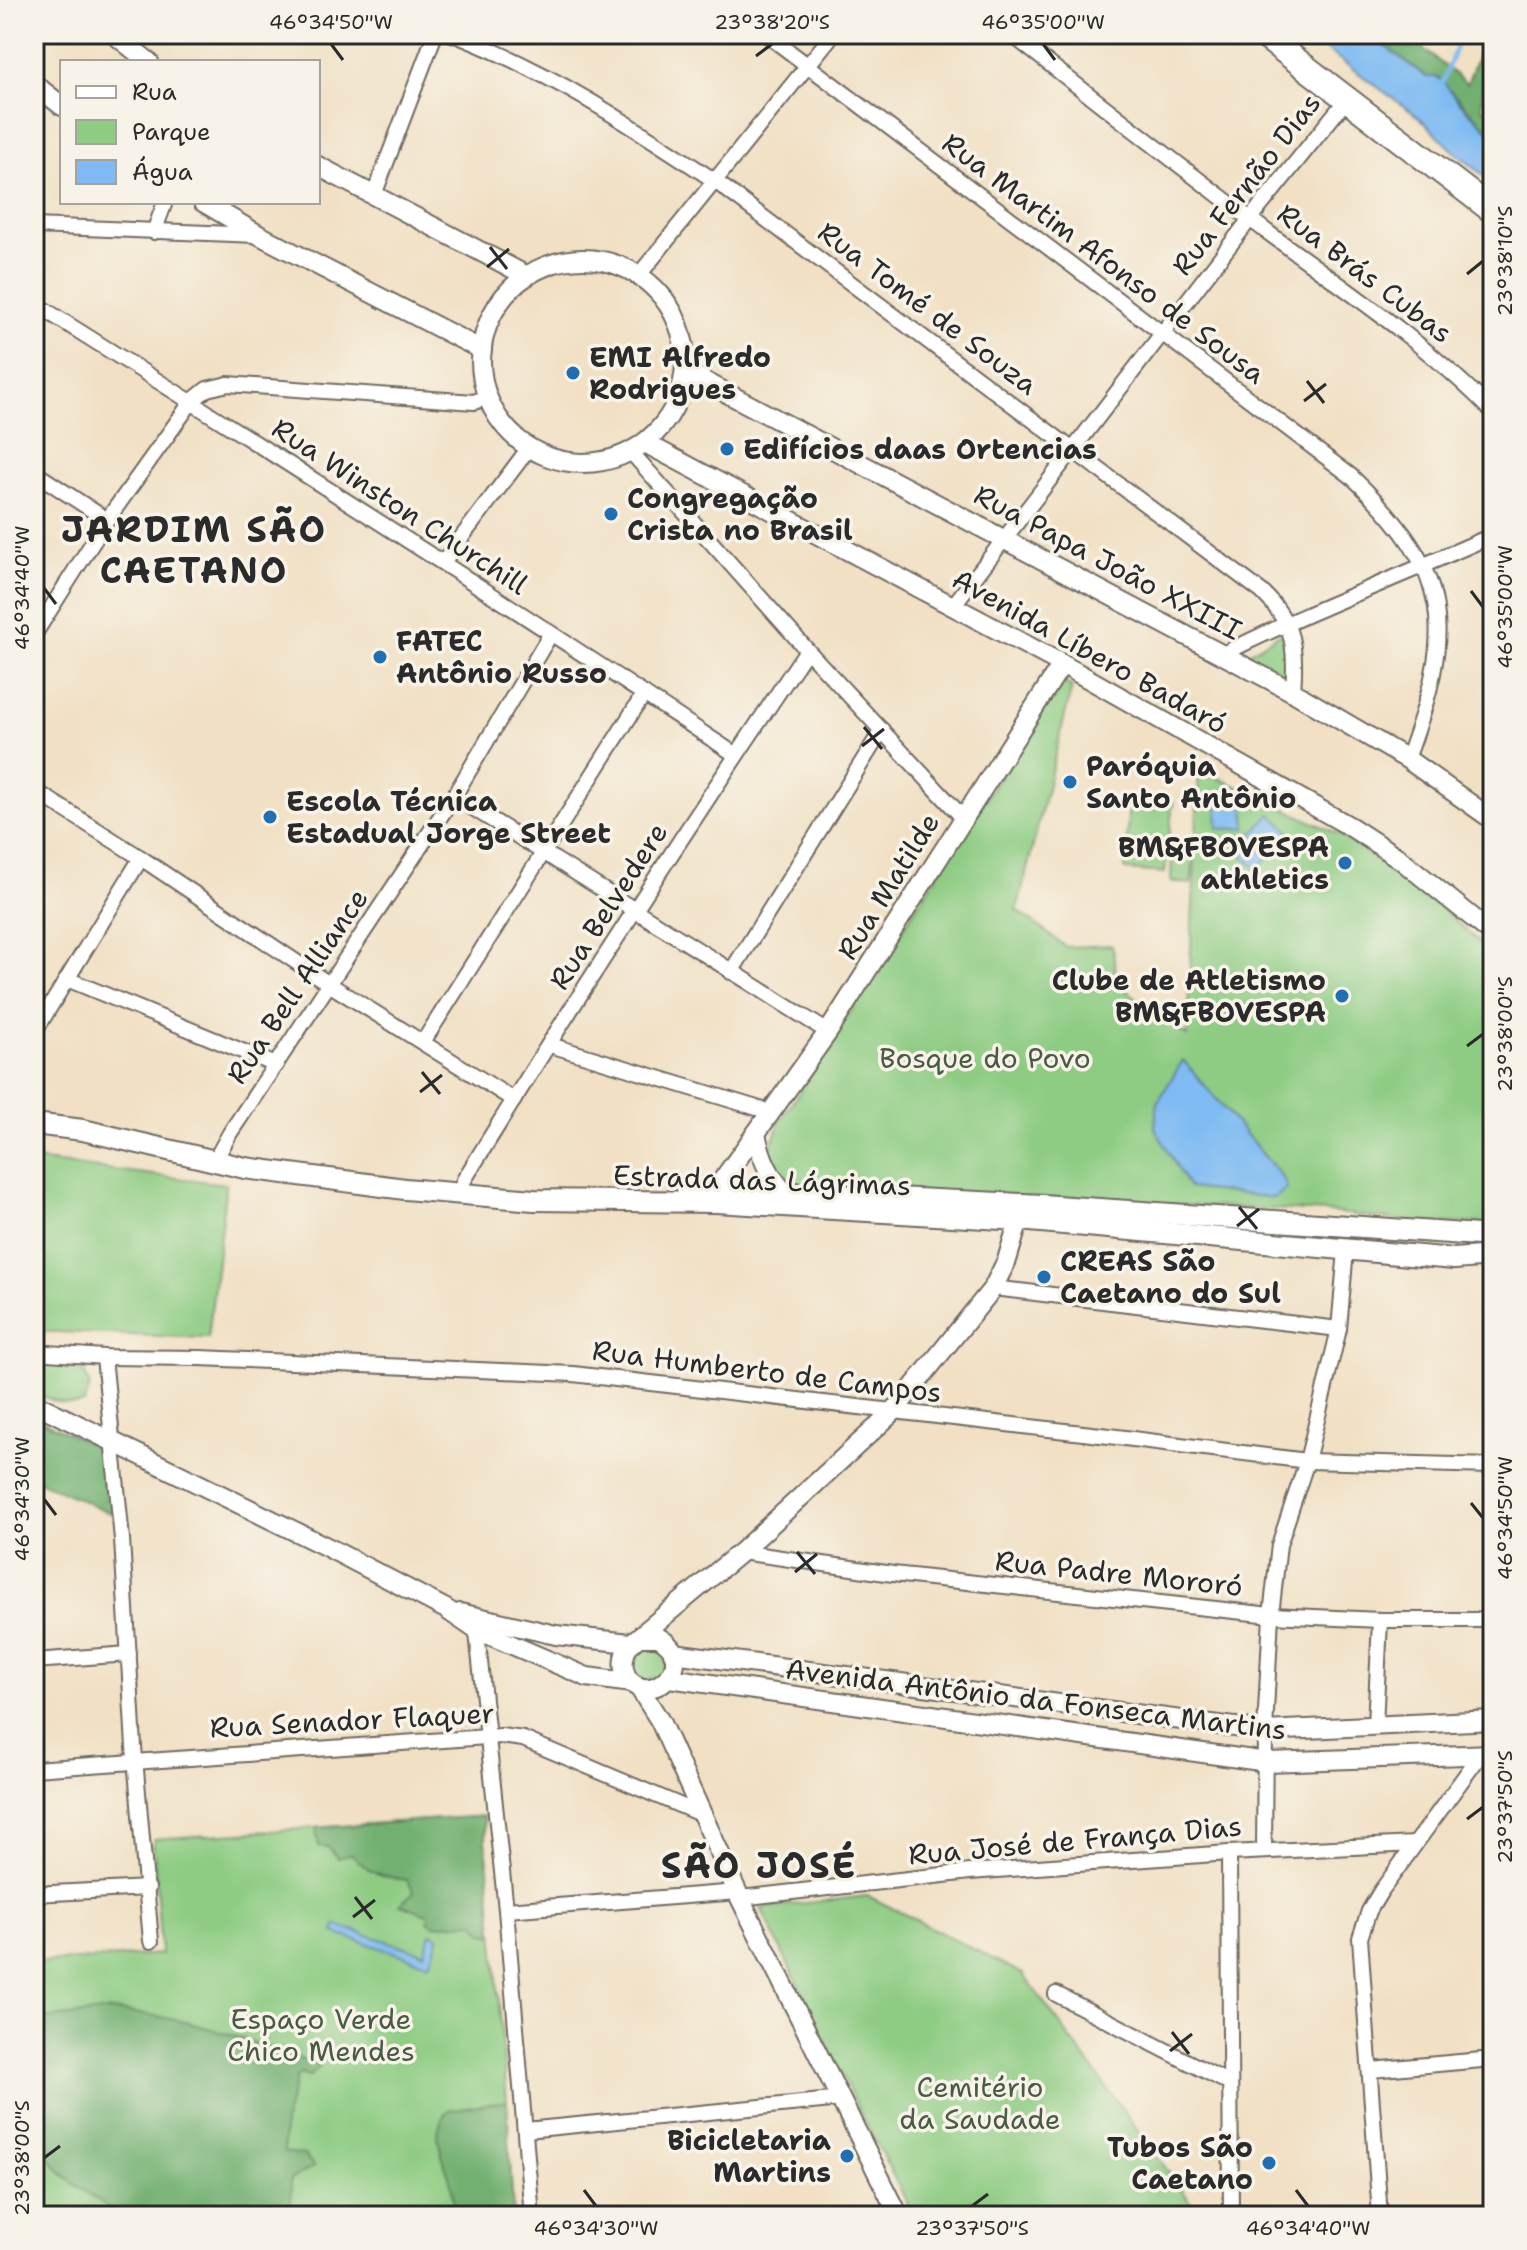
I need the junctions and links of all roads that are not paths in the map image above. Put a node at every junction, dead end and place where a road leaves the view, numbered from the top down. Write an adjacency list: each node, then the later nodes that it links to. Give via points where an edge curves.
1 (114, 34): 8 (street)
2 (435, 34): 15 (street)
3 (453, 34): 14 (street, Rua Tomé de Souza, via 626,120)
4 (766, 34): 9 (street, Rua Martim Afonso de Sousa)
5 (833, 34): 9 (street)
6 (1011, 34): 19 (street, Rua Brás Cubas)
7 (1262, 34): 11 (main road)
8 (146, 60)
9 (808, 65): 14 (street); 26 (street, Rua Martim Afonso de Sousa)
10 (34, 84): 12 (street)
11 (1347, 99): 18 (main road); 19 (street, Rua Fernão Dias)
12 (60, 104)
13 (320, 167): 15 (street)
14 (715, 181): 23 (street); 34 (street, Rua Tomé de Souza)
15 (374, 195): 24 (street)
16 (164, 204): 21 (street)
17 (206, 204): 22 (street)
18 (1493, 211)
19 (1250, 219): 26 (street, Rua Fernão Dias); 31 (street, Rua Brás Cubas, via 1449,370)
20 (34, 226): 21 (street)
21 (154, 232): 22 (street)
22 (259, 235): 27 (street)
23 (639, 275): 24 (street, via 596,259 568,260); 28 (street, via 665,299 678,321)
24 (527, 276): 27 (street, via 498,304)
25 (34, 303): 30 (street, Rua Winston Churchill)
26 (1161, 335): 34 (street, Rua Fernão Dias); 40 (street, Rua Martim Afonso de Sousa, via 1351,476 1386,509)
27 (482, 350): 29 (street)
28 (685, 371): 32 (street, via 665,423); 38 (street, Rua Papa João XXIII)
29 (487, 397): 30 (street, via 474,402 228,384 207,389); 33 (street, via 503,425)
30 (192, 401): 36 (street); 39 (street, Rua Winston Churchill)
31 (1493, 412)
32 (638, 447): 33 (street, via 600,461 568,463); 41 (street, Avenida Líbero Badaró); 45 (street)
33 (529, 448): 39 (street)
34 (1073, 449): 38 (street, Rua Fernão Dias); 42 (street, Rua Tomé de Souza, via 1262,592)
35 (34, 472): 36 (street)
36 (107, 520): 43 (street)
37 (1493, 535): 40 (street)
38 (1005, 538): 41 (street, Rua Fernão Dias); 46 (street, Rua Papa João XXIII)
39 (443, 562): 44 (street, Rua Winston Churchill)
40 (1425, 566): 42 (street); 52 (street, Rua Martim Afonso de Sousa, via 1437,610 1437,647 1433,680)
41 (952, 607): 47 (street, Avenida Líbero Badaró)
42 (1287, 621): 46 (street); 48 (street)
43 (34, 635)
44 (550, 635): 49 (street, Rua Winston Churchill); 54 (street, Rua Bell Alliance)
45 (807, 650): 50 (street); 51 (street, Rua Belvedere)
46 (1221, 655): 48 (street, Rua Papa João XXIII)
47 (1062, 664): 55 (street, Rua Matilde); 60 (street, Avenida Líbero Badaró, via 1351,827)
48 (1293, 692): 52 (street, Rua Papa João XXIII)
49 (644, 694): 51 (street, Rua Winston Churchill); 57 (street)
50 (882, 730): 55 (street); 61 (street)
51 (736, 755): 59 (street, Rua Belvedere)
52 (1407, 759): 56 (street, Rua Papa João XXIII)
53 (34, 790): 58 (street)
54 (454, 796): 57 (street); 63 (street, Rua Bell Alliance)
55 (964, 819): 64 (street, Rua Matilde)
56 (1493, 820)
57 (545, 851): 59 (street); 66 (street)
58 (141, 858): 62 (street); 63 (street)
59 (636, 910): 61 (street); 67 (street, Rua Belvedere)
60 (1493, 934)
61 (731, 972): 64 (street)
62 (67, 979): 65 (street); 68 (street)
63 (329, 984): 66 (street); 68 (street, Rua Bell Alliance)
64 (828, 1032): 71 (street, Rua Matilde)
65 (34, 1033)
66 (423, 1042): 69 (street)
67 (550, 1045): 69 (street, Rua Belvedere); 71 (street)
68 (276, 1065): 74 (street, Rua Bell Alliance)
69 (514, 1100): 75 (street, Rua Belvedere)
70 (34, 1112): 74 (main road, Estrada das Lágrimas)
71 (770, 1112): 73 (street, Rua Matilde)
72 (34, 1124): 74 (main road, Estrada das Lágrimas)
73 (756, 1134): 76 (street, via 764,1164); 77 (street, Rua Matilde)
74 (217, 1155): 75 (main road, Estrada das Lágrimas, via 337,1181)
75 (462, 1187): 77 (main road, Estrada das Lágrimas, via 534,1200)
76 (784, 1192): 77 (main road, Estrada das Lágrimas); 78 (main road, Estrada das Lágrimas)
77 (712, 1195): 78 (main road, Estrada das Lágrimas)
78 (1019, 1212): 79 (main road, Estrada das Lágrimas); 80 (main road, Estrada das Lágrimas); 82 (street, via 1007,1260)
79 (1493, 1236)
80 (1346, 1250): 81 (main road, Estrada das Lágrimas, via 1454,1259); 83 (street)
81 (1493, 1256)
82 (993, 1288): 83 (street); 87 (street)
83 (1339, 1329): 89 (street)
84 (34, 1352): 85 (street, Rua Humberto de Campos)
85 (104, 1357): 87 (street, Rua Humberto de Campos, via 573,1374); 88 (street)
86 (34, 1403): 88 (street)
87 (893, 1412): 89 (street, Rua Humberto de Campos); 91 (street)
88 (112, 1441): 96 (street); 101 (street)
89 (1307, 1461): 90 (street, Rua Humberto de Campos); 93 (street, via 1279,1545)
90 (1493, 1466)
91 (741, 1552): 92 (street); 93 (street, Rua Padre Mororó)
92 (696, 1588): 98 (street); 100 (street, via 678,1613)
93 (1271, 1615): 94 (street, Rua Padre Mororó); 108 (street)
94 (1380, 1620): 95 (street, Rua Padre Mororó); 107 (street)
95 (1493, 1620)
96 (476, 1623): 97 (street); 99 (street); 109 (street)
97 (525, 1628): 98 (street, via 612,1643); 99 (street)
98 (635, 1640): 100 (street, via 658,1637); 104 (street, via 623,1666)
99 (522, 1650): 104 (street, via 587,1677)
100 (672, 1650): 103 (street, via 675,1663); 108 (street, Avenida Antônio da Fonseca Martins)
101 (129, 1654): 102 (street); 111 (street)
102 (34, 1661)
103 (667, 1680): 104 (street, via 652,1688); 106 (street, via 660,1697); 112 (street, Avenida Antônio da Fonseca Martins)
104 (635, 1685): 106 (street)
105 (1493, 1720): 107 (street, Avenida Antônio da Fonseca Martins)
106 (660, 1721): 114 (street)
107 (1375, 1727): 108 (street, Avenida Antônio da Fonseca Martins)
108 (1265, 1731): 112 (street)
109 (488, 1735): 111 (street, Rua Senador Flaquer); 114 (street, Rua Senador Flaquer, via 523,1739); 121 (street)
110 (1487, 1754): 112 (street, Avenida Antônio da Fonseca Martins); 115 (street)
111 (135, 1760): 113 (street, Rua Senador Flaquer); 118 (street)
112 (1267, 1762): 116 (street)
113 (34, 1769)
114 (705, 1816): 120 (street)
115 (1415, 1844): 116 (street, Rua José de França Dias); 125 (street, via 1369,1911 1360,1938)
116 (1264, 1851): 117 (street, Rua José de França Dias)
117 (1229, 1853): 120 (street, Rua José de França Dias); 126 (street)
118 (148, 1888): 119 (street); 122 (street)
119 (34, 1894)
120 (739, 1895): 121 (street, Rua José de França Dias); 127 (street)
121 (506, 1910): 128 (street)
122 (151, 1941)
123 (1056, 1994): 126 (street)
124 (1493, 2059): 125 (street)
125 (1371, 2070): 132 (street)
126 (1229, 2083): 131 (street)
127 (842, 2099): 128 (street); 130 (street)
128 (526, 2130): 129 (street)
129 (532, 2216)
130 (899, 2216)
131 (1231, 2216)
132 (1380, 2216)

